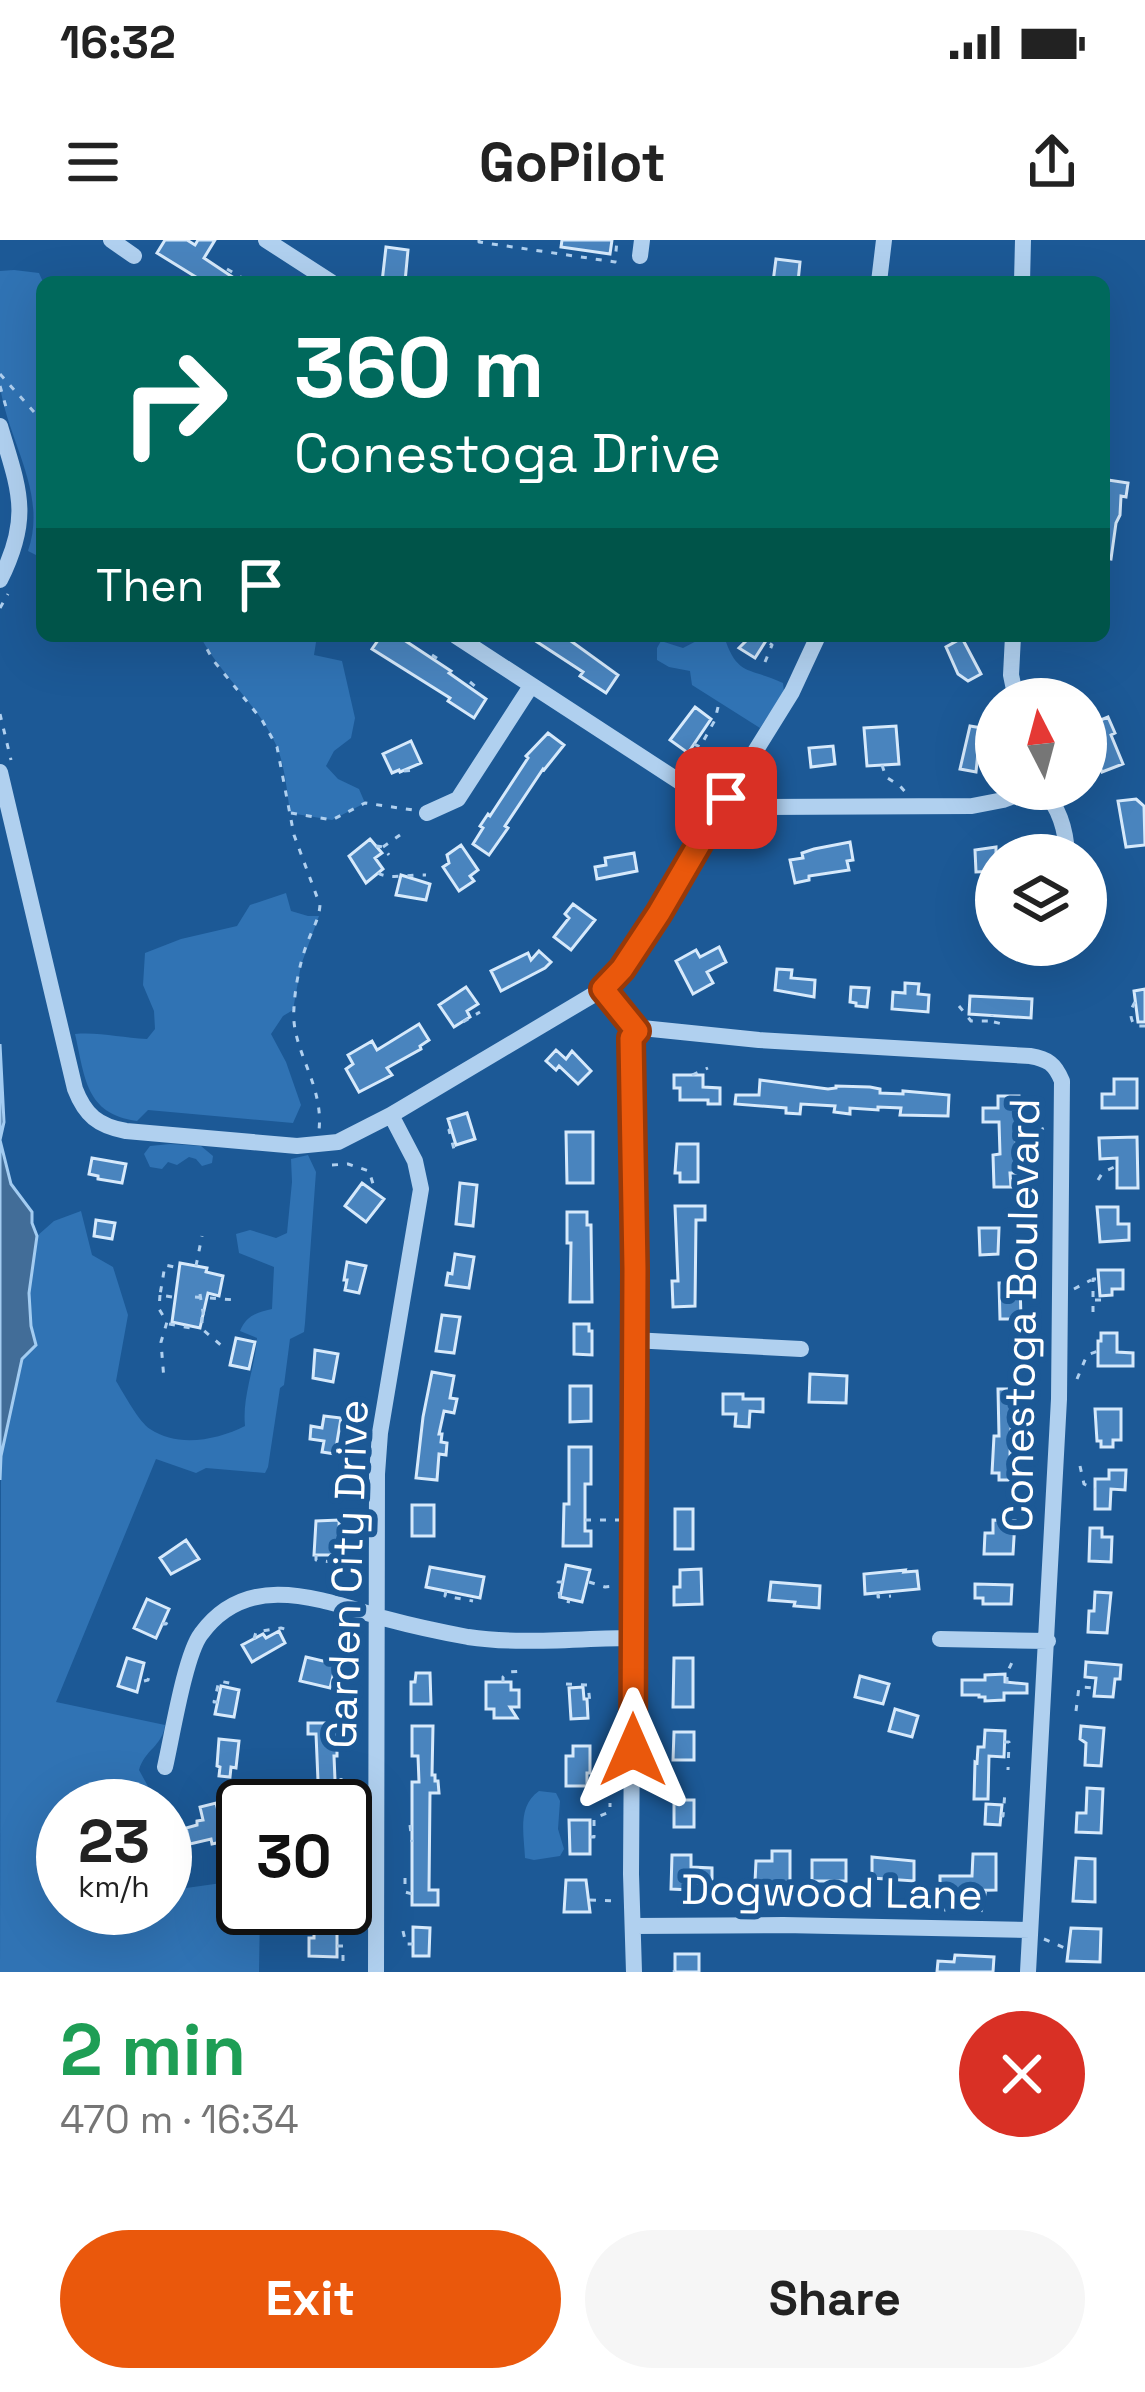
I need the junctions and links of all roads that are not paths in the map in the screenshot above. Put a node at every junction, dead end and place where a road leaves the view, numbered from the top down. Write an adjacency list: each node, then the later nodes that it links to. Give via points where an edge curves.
1 (111, 240): 5 (street)
2 (266, 240): 6 (street)
3 (884, 240): 7 (street)
4 (1023, 240): 8 (street)
5 (134, 256)
6 (322, 276)
7 (880, 276)
8 (1022, 276)
9 (0, 426): 10 (street, via 21,507)
10 (0, 580)
11 (465, 642): 15 (street)
12 (815, 642): 17 (street)
13 (1013, 642): 14 (street)
14 (1012, 678)
15 (531, 686): 17 (street); 19 (street, via 458,799)
16 (8, 775): 22 (street, via 75,1089 93,1119 126,1132 297,1146 338,1142)
17 (724, 802): 18 (street); 20 (street)
18 (975, 805)
19 (427, 813)
20 (603, 989): 21 (street); 22 (street)
21 (637, 1031): 23 (street); 28 (street, Conestoga Boulevard, via 1046,1058 1057,1068 1061,1288)
22 (391, 1115): 25 (street, Garden City Drive, via 421,1189 380,1433)
23 (634, 1340): 24 (street); 26 (street)
24 (801, 1349)
25 (375, 1615): 26 (street, via 494,1639); 29 (street, via 286,1593 260,1594 223,1611 195,1644); 32 (street, Garden City Drive)
26 (634, 1638): 30 (street)
27 (940, 1639): 28 (street)
28 (1048, 1641): 31 (street, Conestoga Boulevard)
29 (165, 1767)
30 (633, 1926): 31 (street, Dogwood Lane); 33 (street)
31 (1030, 1934): 34 (street, Conestoga Boulevard)
32 (376, 1972)
33 (634, 1972)
34 (1028, 1972)

